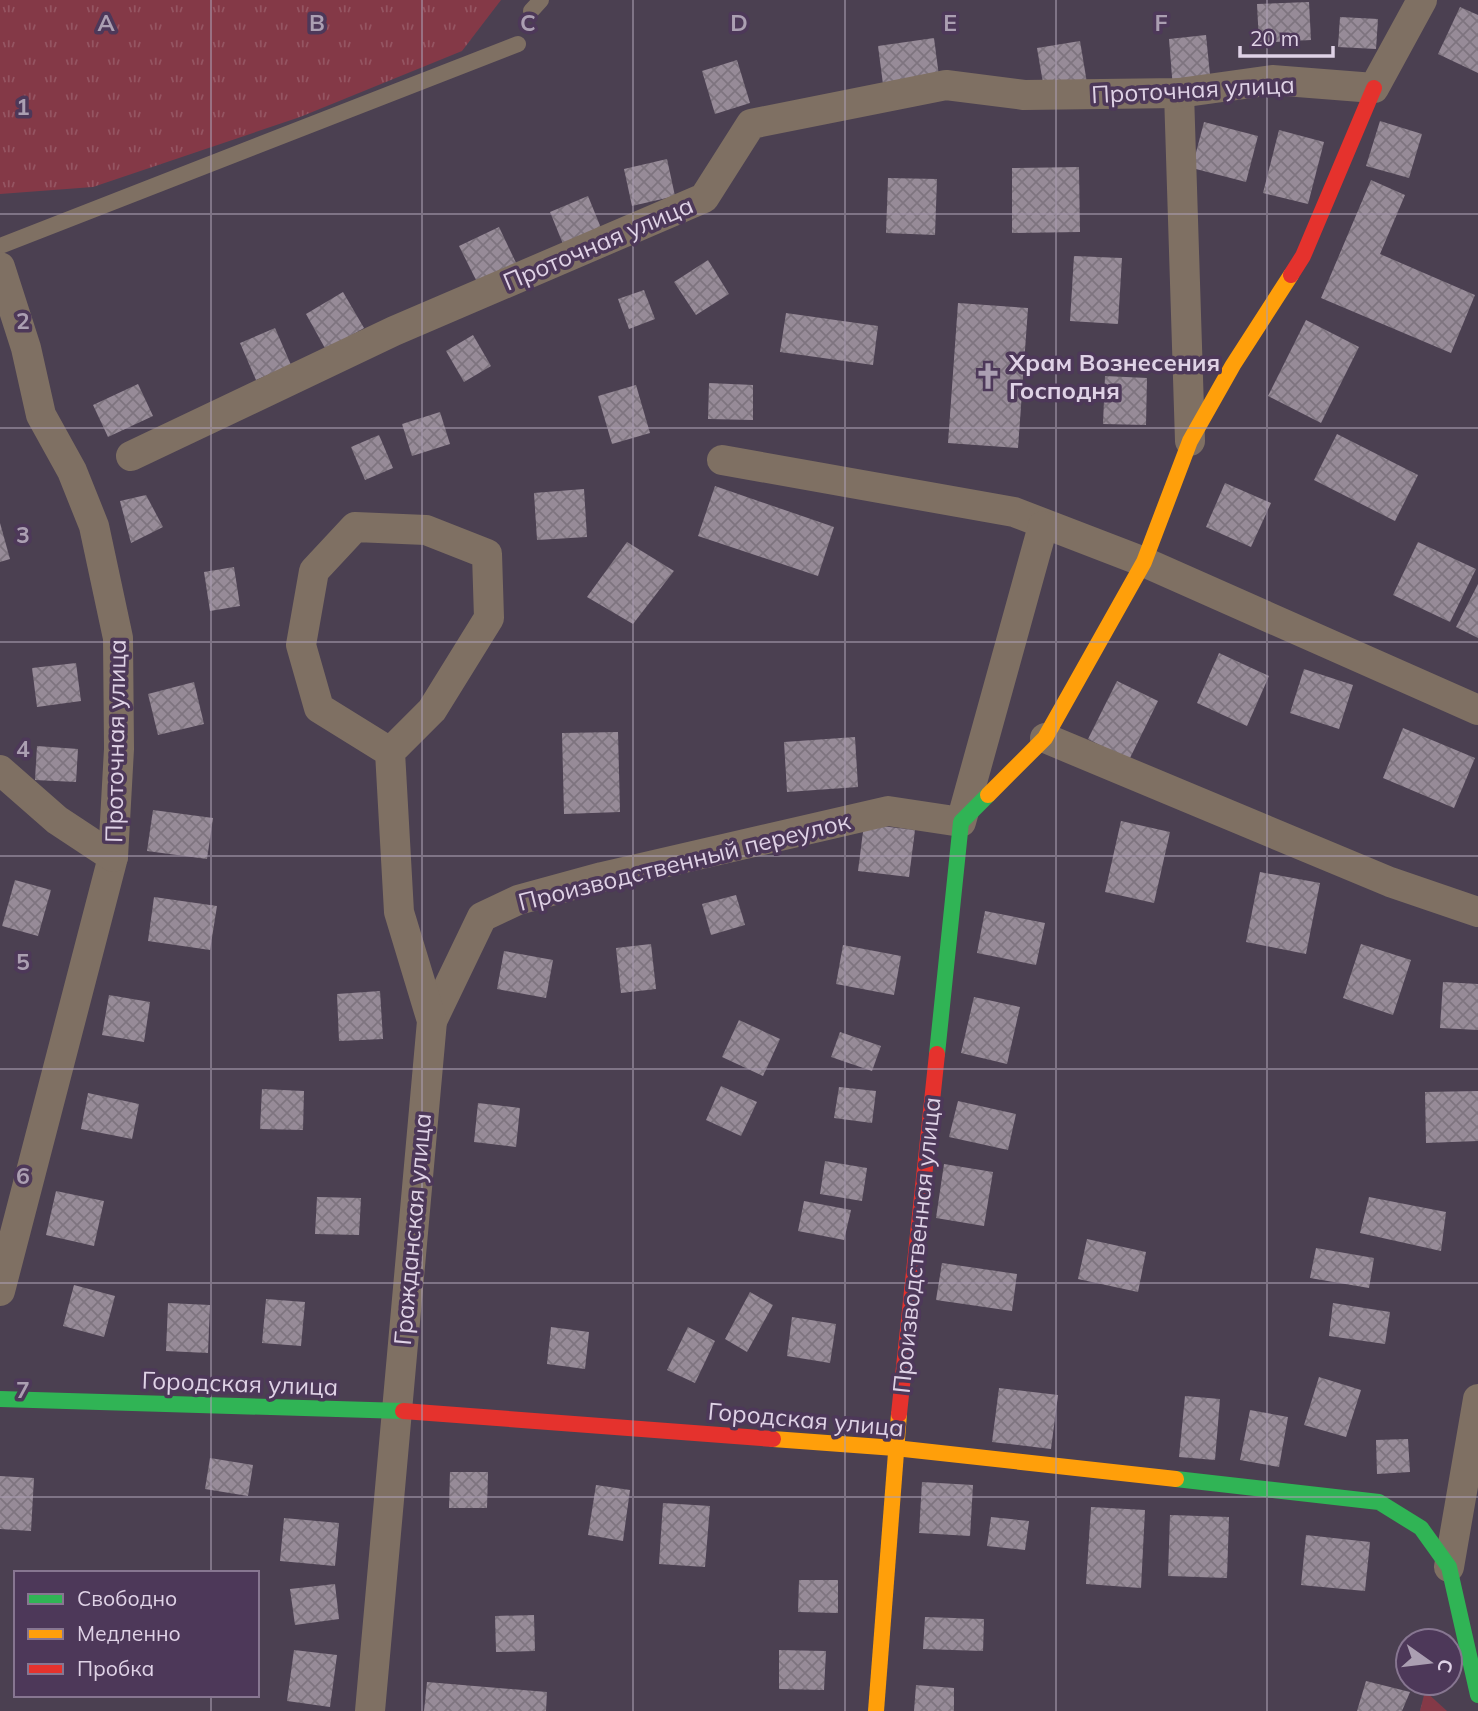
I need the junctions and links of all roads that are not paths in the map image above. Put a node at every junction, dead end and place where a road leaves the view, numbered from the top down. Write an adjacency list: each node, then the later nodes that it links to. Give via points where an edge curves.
1 (1422, 0): 3 (street)
2 (519, 44): 5 (lane)
3 (1374, 88): 4 (street, Проточная улица, via 1272,80); 7 (street, via 1303,256)
4 (1179, 93): 7 (street); 8 (street, Проточная улица, via 1024,96 946,85 751,124 704,198 394,331)
5 (0, 246)
6 (0, 267): 17 (street, Проточная улица, via 41,415 72,471 94,526 118,638 119,749)
7 (1190, 441): 11 (street)
8 (131, 456)
9 (722, 460): 10 (street, via 1014,512)
10 (1043, 526): 11 (street); 16 (street, Производственная улица)
11 (1144, 562): 12 (street); 13 (street)
12 (1478, 710)
13 (1045, 738): 16 (street); 18 (street, via 1390,882)
14 (390, 752): 14 (street, via 318,708 301,645 314,571 355,527 426,530 487,554 488,618 432,709); 19 (street, Гражданская улица, via 399,912)
15 (0, 769): 17 (street, Проточная улица, via 57,820)
16 (961, 822): 19 (street, Производственный переулок, via 888,811 518,900 482,917); 24 (street, Производственная улица)
17 (113, 857): 20 (street, Проточная улица)
18 (1478, 912)
19 (432, 1021): 23 (street, Гражданская улица)
20 (0, 1291)
21 (0, 1399): 23 (street, Городская улица)
22 (1478, 1399): 25 (street)
23 (395, 1410): 24 (street, Городская улица); 27 (street, Гражданская улица)
24 (895, 1448): 25 (street, Городская улица, via 1379,1502 1421,1528); 28 (street, Производственная улица)
25 (1449, 1567): 26 (street, Городская улица)
26 (1475, 1698)
27 (370, 1711)
28 (876, 1711)

